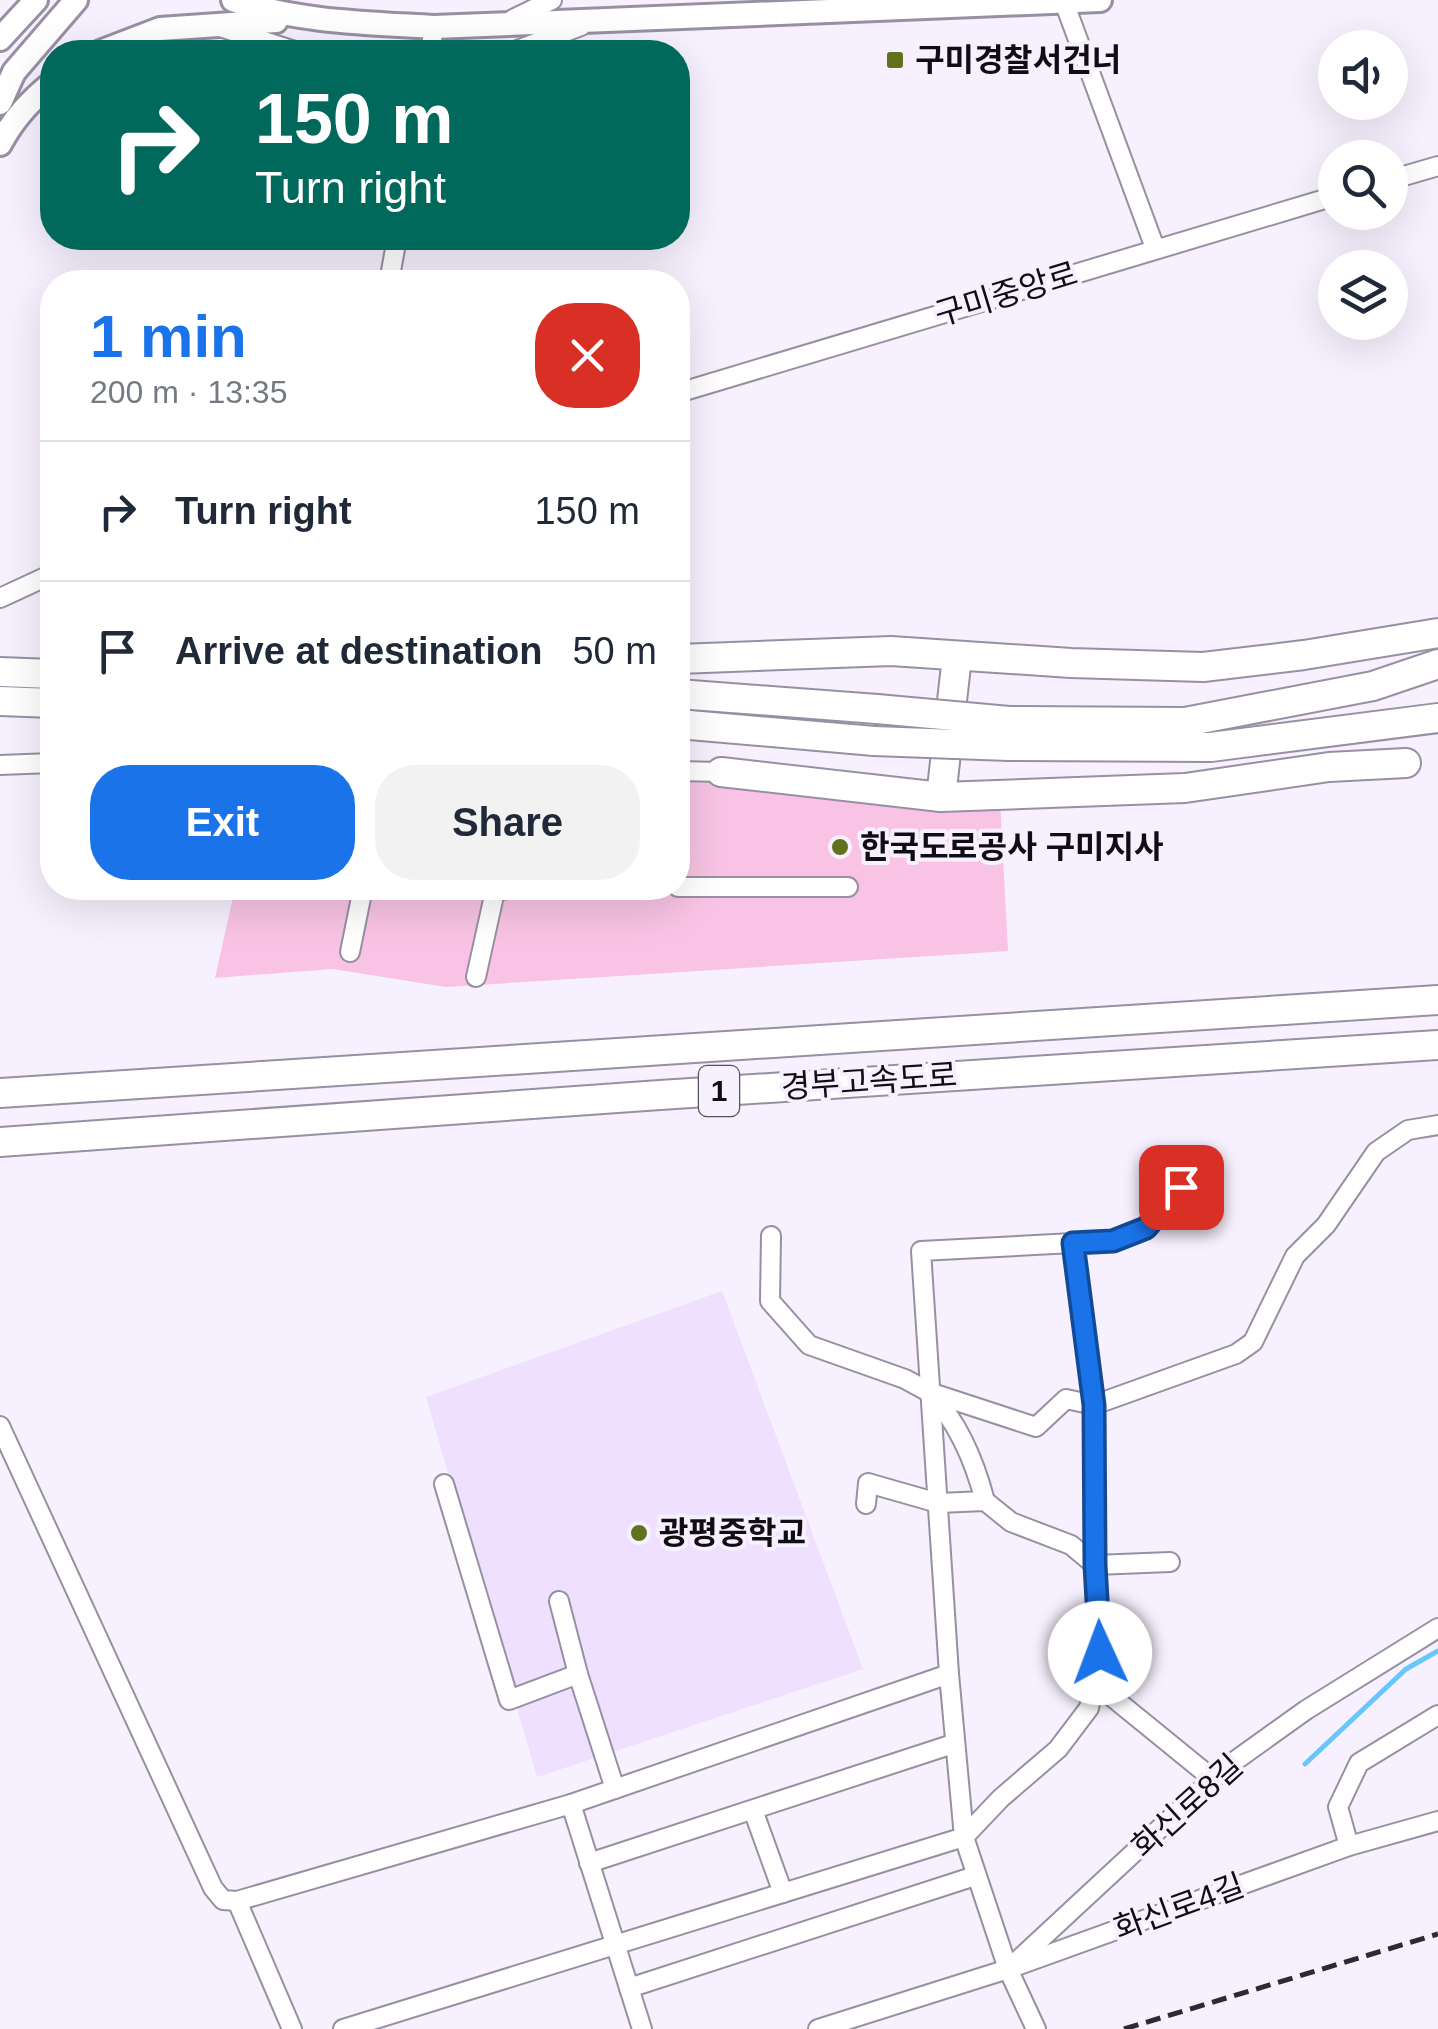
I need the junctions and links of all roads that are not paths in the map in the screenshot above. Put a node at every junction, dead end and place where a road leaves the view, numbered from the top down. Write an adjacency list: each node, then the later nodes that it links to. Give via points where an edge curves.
1 (36, 0): 13 (main road)
2 (76, 0): 14 (main road)
3 (233, 0): 8 (main road)
4 (552, 0): 12 (street)
5 (1100, 0): 6 (main road)
6 (1064, 2): 7 (main road); 26 (street)
7 (937, 4): 9 (main road)
8 (323, 20): 10 (main road); 11 (main road)
9 (593, 22): 12 (main road); 18 (street)
10 (210, 24): 15 (main road, via 160,29); 16 (street)
11 (434, 26): 12 (main road); 17 (street)
12 (488, 26)
13 (0, 39)
14 (42, 40)
15 (131, 40)
16 (260, 40)
17 (432, 40)
18 (544, 40)
19 (40, 42): 21 (main road, via 14,72)
20 (40, 93): 22 (main road)
21 (0, 103)
22 (0, 144)
23 (1438, 166): 24 (street)
24 (1408, 175)
25 (1318, 201): 26 (street, 구미중앙로)
26 (1155, 248): 27 (street, 구미중앙로)
27 (690, 390)
28 (40, 580): 29 (street)
29 (0, 598)
30 (1438, 633): 31 (highway, via 1203,667)
31 (957, 657): 32 (highway, via 891,651); 47 (highway)
32 (690, 659)
33 (1438, 664): 41 (highway, via 1372,686 1186,722)
34 (0, 672): 35 (highway)
35 (40, 674)
36 (690, 695): 41 (highway, bridge, via 877,709)
37 (0, 701): 38 (highway)
38 (40, 703)
39 (1438, 718): 41 (highway, via 1212,747)
40 (690, 725): 41 (highway, bridge, via 874,741)
41 (1009, 734)
42 (1406, 763): 47 (highway, via 1185,788)
43 (40, 764): 44 (street)
44 (0, 765)
45 (690, 772): 46 (street)
46 (720, 772): 47 (highway)
47 (941, 797)
48 (848, 886): 49 (street)
49 (690, 887)
50 (361, 900): 52 (street)
51 (493, 900): 53 (street)
52 (350, 952)
53 (476, 976)
54 (1438, 1000): 56 (highway, 경부고속도로 / 1)
55 (1438, 1045): 58 (highway, 경부고속도로 / 1)
56 (0, 1093)
57 (1438, 1125): 63 (street, via 1408,1130 1376,1152 1326,1226 1294,1256 1252,1342 1236,1354)
58 (0, 1142)
59 (1181, 1187): 61 (street, via 1146,1228 1113,1241)
60 (771, 1236): 62 (street, via 770,1301 809,1345)
61 (1073, 1243): 62 (street, via 922,1251); 63 (street)
62 (930, 1392): 63 (street, via 1036,1427 1066,1400); 66 (street, via 955,1425); 67 (street)
63 (1094, 1405): 70 (street)
64 (0, 1426): 88 (street, via 213,1888 223,1900)
65 (444, 1484): 73 (street, via 508,1700)
66 (985, 1501): 67 (street); 70 (street, via 1012,1522 1071,1545)
67 (938, 1503): 68 (street, via 868,1483); 74 (street)
68 (866, 1504)
69 (1170, 1562): 70 (street)
70 (1095, 1565): 75 (street)
71 (559, 1600): 73 (street)
72 (1438, 1628): 78 (street, 화신로8길, via 1306,1710)
73 (578, 1674): 79 (street)
74 (948, 1674): 77 (street); 79 (street)
75 (1095, 1683): 78 (street); 83 (street, via 1090,1708 1058,1750)
76 (1438, 1715): 84 (street, via 1359,1763 1338,1806)
77 (953, 1744): 81 (street); 83 (street)
78 (1213, 1779): 90 (street, 화신로8길)
79 (615, 1789): 80 (street)
80 (571, 1804): 85 (street); 88 (street)
81 (754, 1810): 85 (street); 87 (street)
82 (1438, 1822): 84 (street, 화신로4길)
83 (964, 1837): 86 (street); 87 (street)
84 (1349, 1846): 90 (street, 화신로4길)
85 (589, 1863): 89 (street)
86 (975, 1876): 90 (street); 91 (street)
87 (782, 1893): 89 (street)
88 (236, 1901): 92 (street)
89 (615, 1945): 91 (street); 93 (street)
90 (1008, 1969): 95 (street, 화신로4길); 96 (street)
91 (629, 1988): 94 (street)
92 (292, 2029)
93 (344, 2029)
94 (642, 2029)
95 (818, 2029)
96 (1036, 2029)

